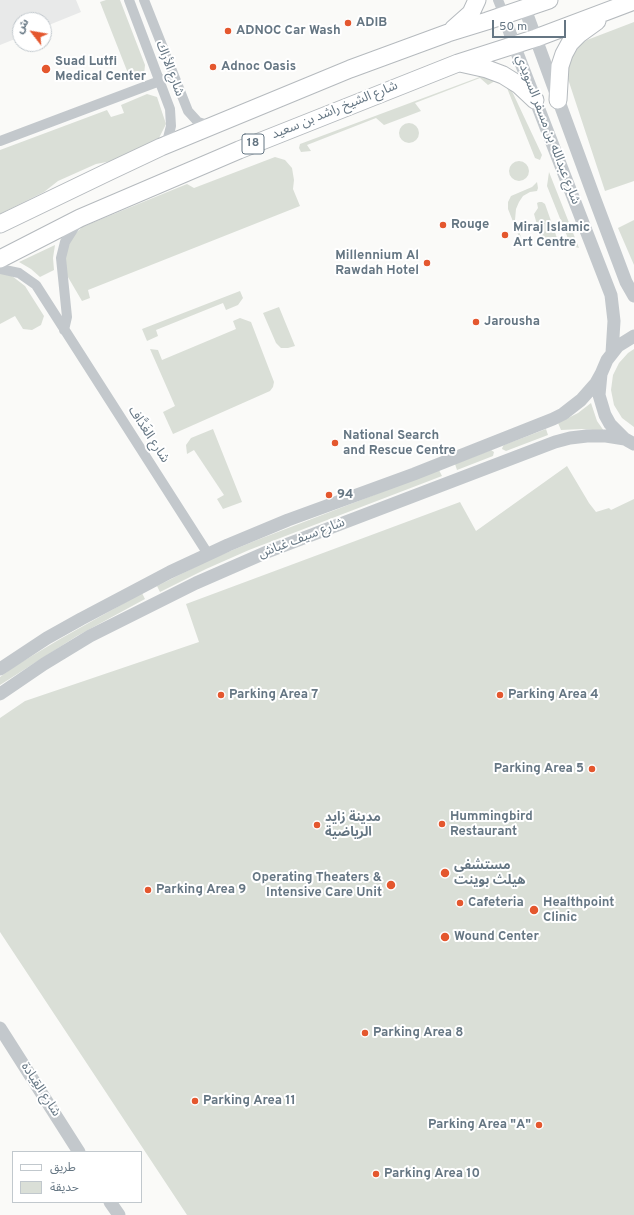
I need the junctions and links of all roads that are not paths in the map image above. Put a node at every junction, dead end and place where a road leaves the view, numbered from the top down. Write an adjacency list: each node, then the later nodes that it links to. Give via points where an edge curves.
1 (129, 0): 14 (street, شارع الأراك)
2 (144, 0): 13 (street, شارع الأراك)
3 (476, 0): 9 (main road, via 471,13)
4 (549, 0): 6 (main road, 18)
5 (634, 1): 8 (main road, شارع الشيخ راشد بن سعيد / 18)
6 (523, 4): 7 (main road, 18); 10 (street, شارع عبدالله بن مسفر السويدي)
7 (501, 8): 9 (main road, 18); 11 (street, شارع عبدالله بن مسفر السويدي)
8 (613, 9): 10 (main road, شارع الشيخ راشد بن سعيد / 18); 16 (main road, via 570,43 560,66)
9 (448, 33): 17 (main road, 18, via 350,69)
10 (536, 38): 11 (main road, شارع الشيخ راشد بن سعيد / 18); 16 (street, شارع عبدالله بن مسفر السويدي)
11 (514, 45): 12 (main road, شارع الشيخ راشد بن سعيد / 18); 15 (street, شارع عبدالله بن مسفر السويدي)
12 (458, 63): 15 (main road, via 503,74); 20 (main road, شارع الشيخ راشد بن سعيد / 18, via 239,150)
13 (173, 76): 14 (street); 17 (street, شارع الأراك, via 188,111 198,122)
14 (160, 81): 18 (street); 19 (street, شارع الأراك, via 172,121 170,132)
15 (535, 100): 27 (street, شارع عبدالله بن مسفر السويدي, via 611,295 614,321)
16 (558, 100): 24 (street, شارع عبدالله بن مسفر السويدي, via 626,282)
17 (213, 127): 19 (main road, 18)
18 (0, 140)
19 (161, 147): 21 (main road, 18)
20 (80, 218): 22 (main road, شارع الشيخ راشد بن سعيد / 18); 25 (street, via 62,250 67,316)
21 (0, 224)
22 (0, 259)
23 (0, 269): 25 (street, شارع الغَدَّاف, via 19,273 36,285)
24 (634, 296)
25 (64, 330): 32 (street, شارع الغَدَّاف)
26 (634, 336): 27 (street)
27 (612, 353): 28 (street)
28 (601, 374): 29 (street, via 599,395 603,410 610,424); 30 (street, شارع سيف غباش, via 585,396 563,414)
29 (629, 441): 31 (street, شارع سيف غباش, via 596,436 570,438)
30 (486, 446): 31 (street, via 499,451); 32 (street, شارع سيف غباش, via 288,520)
31 (496, 464): 34 (street, شارع سيف غباش, via 214,575 90,636)
32 (208, 554): 33 (street, شارع سيف غباش, via 81,619)
33 (0, 669)
34 (0, 694)
35 (0, 1028): 36 (street, شارع القِيادة)
36 (78, 1151)
37 (111, 1203): 38 (street)
38 (119, 1215)

